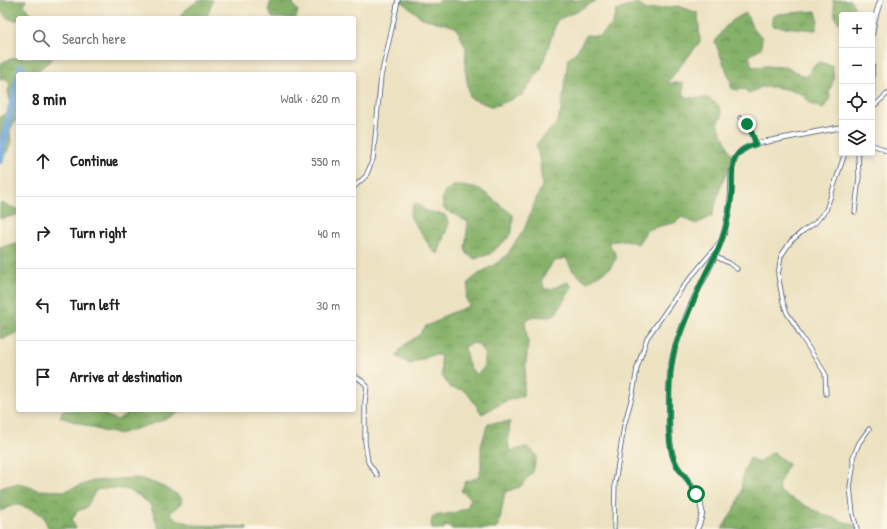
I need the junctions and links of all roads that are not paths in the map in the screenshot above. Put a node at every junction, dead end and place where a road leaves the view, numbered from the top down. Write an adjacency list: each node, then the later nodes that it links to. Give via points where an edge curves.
1 (398, 0): 13 (street, via 381,76 374,159 366,176)
2 (881, 0): 3 (main road)
3 (875, 16)
4 (887, 94): 5 (street)
5 (875, 105)
6 (740, 118): 8 (street, via 747,124)
7 (839, 128): 8 (main road)
8 (756, 144): 15 (main road, via 737,154 732,165 732,193)
9 (875, 147): 10 (street)
10 (887, 152)
11 (844, 156): 19 (street, via 826,210 815,223 791,241 781,256 778,275 787,313 825,373)
12 (858, 156): 14 (street, via 859,177)
13 (356, 185)
14 (854, 212)
15 (722, 240): 16 (main road); 22 (street, via 682,288 647,338 637,368 614,483)
16 (714, 256): 17 (street); 23 (main road, via 682,327 671,368 669,393 672,455 700,502 702,512)
17 (736, 269)
18 (356, 377): 21 (street, via 367,386 365,442 368,462)
19 (826, 394)
20 (868, 429): 24 (street, via 853,457 850,486)
21 (377, 475)
22 (614, 529)
23 (697, 529)
24 (857, 529)

